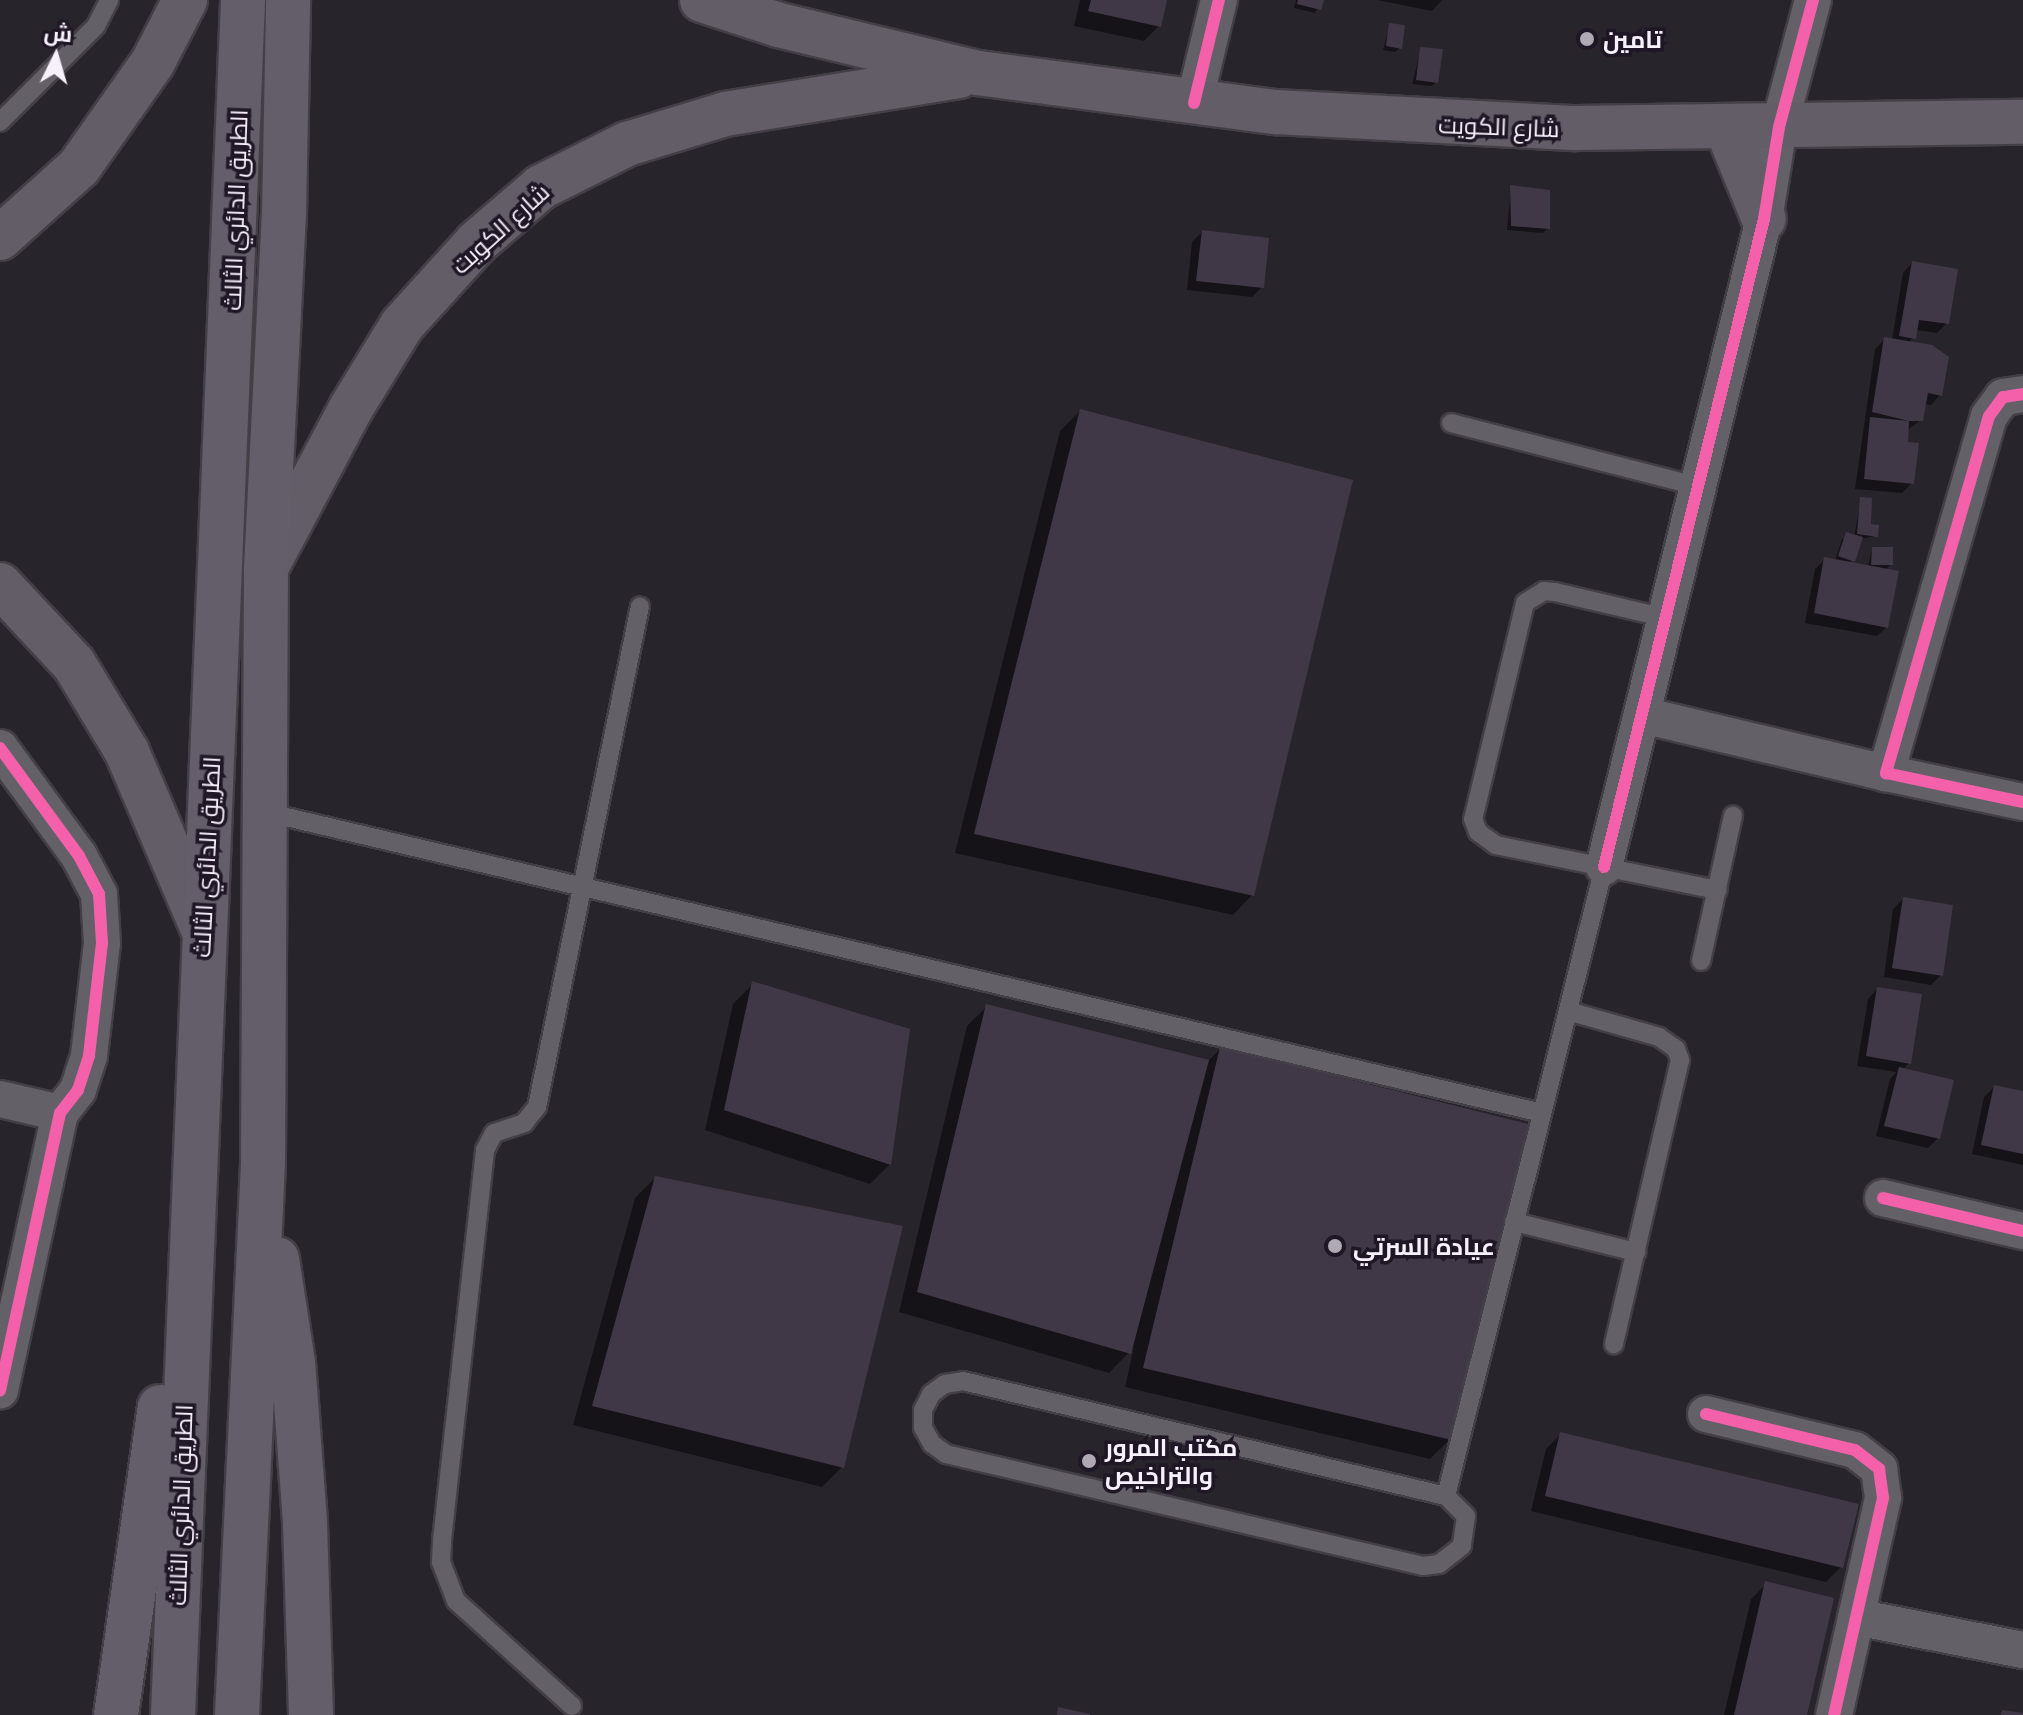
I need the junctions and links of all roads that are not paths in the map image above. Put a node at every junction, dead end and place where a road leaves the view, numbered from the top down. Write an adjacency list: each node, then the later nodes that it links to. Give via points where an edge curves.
1 (109, 0): 10 (lane, via 96,26)
2 (185, 0): 15 (main road, via 153,62 79,167)
3 (243, 0): 32 (highway, الطريق الدائري الثالث)
4 (288, 0): 19 (highway, الطريق الدائري الثالث)
5 (702, 0): 8 (main road, شارع الكويت, via 779,25)
6 (1219, 0): 9 (street)
7 (1813, 0): 12 (street)
8 (978, 73): 9 (main road, شارع الكويت); 19 (main road, شارع الكويت, via 725,114 627,144 541,187 476,243 402,325)
9 (1194, 103): 13 (main road, شارع الكويت, via 1426,123)
10 (0, 122)
11 (2023, 122): 12 (main road, شارع الكويت)
12 (1779, 127): 13 (main road, شارع الكويت); 14 (street)
13 (1727, 129): 14 (main road)
14 (1764, 219): 18 (street)
15 (0, 238)
16 (2023, 394): 25 (street, via 2003,397 1989,416)
17 (1451, 423): 18 (lane)
18 (1696, 486): 22 (street)
19 (266, 568): 27 (highway, الطريق الدائري الثالث)
20 (0, 585): 32 (main road, via 74,664 119,739)
21 (640, 606): 30 (lane)
22 (1666, 618): 23 (street); 29 (lane, via 1544,591 1521,612 1473,819 1478,832 1496,845)
23 (1642, 715): 25 (street); 29 (street)
24 (0, 748): 36 (street, via 79,856 99,894 102,943 89,1056 78,1090)
25 (1886, 773): 26 (street)
26 (2023, 802)
27 (265, 812): 30 (lane); 38 (highway, الطريق الدائري الثالث)
28 (1733, 815): 31 (lane)
29 (1604, 867): 31 (lane); 34 (lane)
30 (584, 887): 37 (lane); 50 (lane, via 537,1107 524,1123 494,1133 485,1150 441,1562 447,1584 469,1615)
31 (1717, 890): 33 (lane)
32 (203, 929): 41 (highway, الطريق الدائري الثالث)
33 (1701, 961)
34 (1568, 1011): 37 (lane); 43 (lane, via 1659,1037 1676,1049 1680,1060)
35 (0, 1099): 36 (street)
36 (60, 1113): 45 (street)
37 (1542, 1113): 40 (lane)
38 (263, 1163): 53 (highway, الطريق الدائري الثالث); 54 (highway, via 293,1362)
39 (1883, 1198): 42 (street)
40 (1514, 1222): 43 (lane); 47 (lane)
41 (190, 1231): 51 (highway); 52 (highway, الطريق الدائري الثالث)
42 (2023, 1231)
43 (1636, 1252): 44 (lane)
44 (1614, 1344)
45 (1, 1373)
46 (1706, 1414): 48 (street, via 1855,1450 1879,1469 1883,1498)
47 (1446, 1496): 47 (lane, via 963,1381 931,1394 923,1410 927,1436 946,1454 1423,1566 1439,1564 1462,1546 1466,1516)
48 (1856, 1617): 49 (street); 55 (street)
49 (2023, 1650)
50 (572, 1706)
51 (116, 1715)
52 (173, 1715)
53 (237, 1715)
54 (311, 1715)
55 (1834, 1715)

